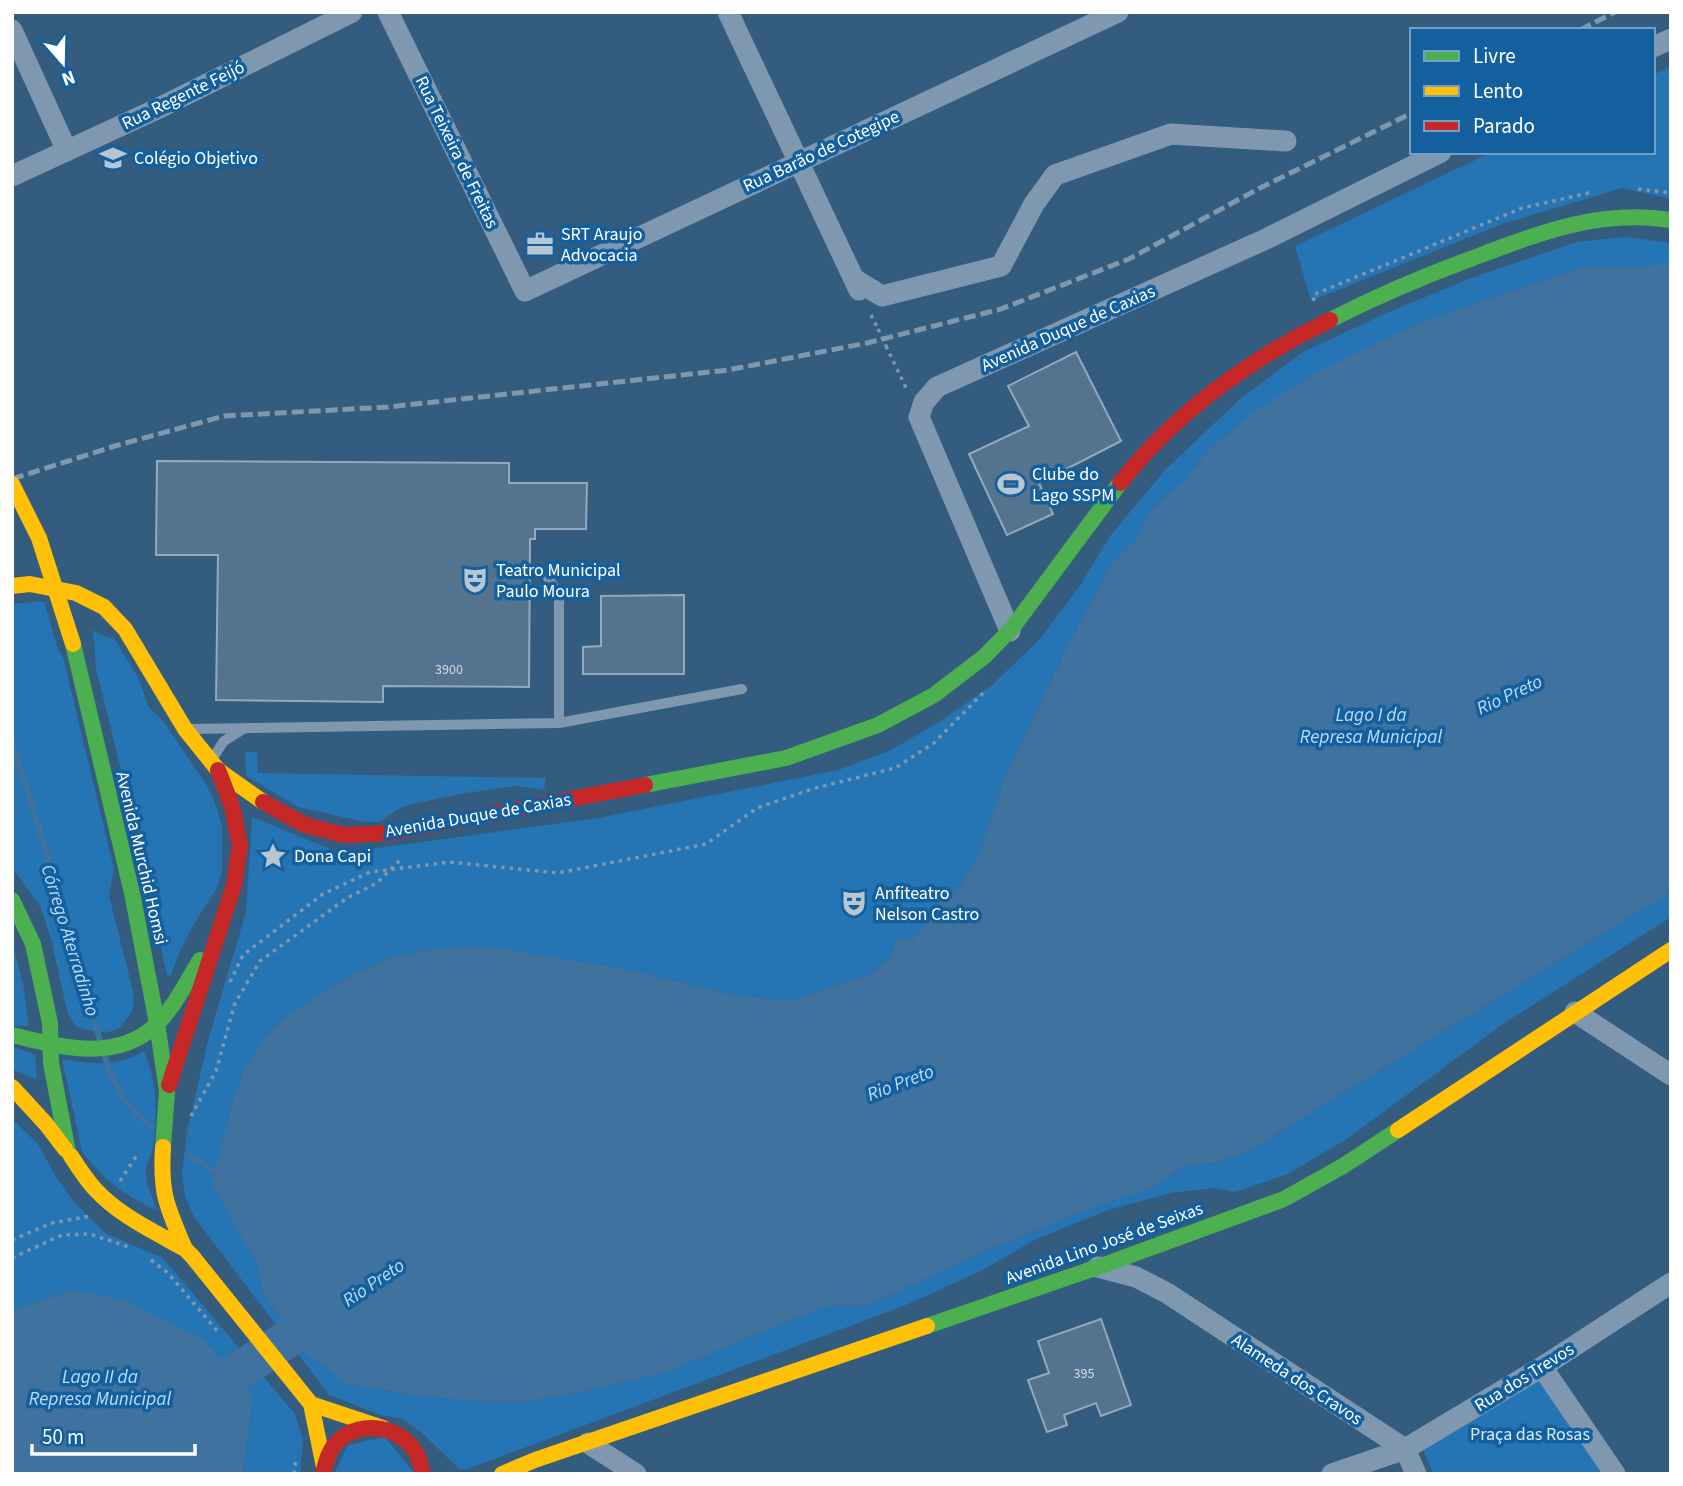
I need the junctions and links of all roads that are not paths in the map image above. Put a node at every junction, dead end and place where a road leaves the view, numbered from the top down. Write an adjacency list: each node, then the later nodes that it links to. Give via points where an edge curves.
1 (352, 12): 10 (street, Rua Regente Feijó)
2 (388, 12): 15 (street, Rua Teixeira de Freitas)
3 (728, 12): 12 (street)
4 (1118, 12): 5 (street, Rua Barão de Cotegipe)
5 (1093, 18): 12 (street, Rua Barão de Cotegipe)
6 (12, 30): 10 (street)
7 (1671, 39): 8 (street)
8 (1655, 46)
9 (1286, 141): 12 (street, via 1171,134 1055,175 1002,265 882,296 858,287)
10 (67, 151): 13 (street, Rua Regente Feijó)
11 (1437, 154): 19 (street, Avenida Duque de Caxias, via 1266,239 937,387 919,417)
12 (797, 161): 15 (street, Rua Barão de Cotegipe)
13 (12, 176)
14 (1671, 220): 19 (main road, Avenida Duque de Caxias, via 1648,215 1597,217 1521,240 1453,265 1294,337 1180,419 1128,473)
15 (525, 291)
16 (12, 484): 29 (main road, Avenida Murchid Homsi, bridge, via 39,538 73,645 132,893)
17 (548, 578): 21 (lane, via 559,594)
18 (12, 586): 23 (main road, Avenida Duque de Caxias, via 30,584 76,593 104,607 125,629)
19 (1010, 631): 24 (main road, Avenida Duque de Caxias, via 975,667 941,691 841,742 786,758 391,833 344,835 304,825)
20 (742, 689): 21 (lane)
21 (559, 723): 22 (lane)
22 (248, 727): 23 (lane); 24 (lane, via 224,741)
23 (185, 729): 24 (main road, Avenida Duque de Caxias)
24 (214, 766): 26 (main road, via 232,806 240,845)
25 (12, 900): 31 (main road, Avenida Murchid Homsi, via 33,944 50,1023)
26 (223, 922): 29 (main road); 34 (main road)
27 (1671, 950): 28 (main road, Avenida Lino José de Seixas)
28 (1575, 1012): 32 (street); 36 (main road, Avenida Lino José de Seixas, via 1311,1184 1284,1199)
29 (157, 1023): 31 (main road, via 117,1048 90,1051); 34 (main road, Avenida Murchid Homsi)
30 (12, 1035): 31 (main road)
31 (50, 1044): 35 (main road, Avenida Murchid Homsi)
32 (1671, 1075)
33 (12, 1087): 35 (main road)
34 (167, 1091): 37 (main road, Avenida Murchid Homsi, via 161,1179 166,1205)
35 (68, 1152): 37 (main road, Avenida Murchid Homsi, via 107,1200)
36 (1155, 1246): 38 (main road, Avenida Lino José de Seixas); 40 (street, via 1153,1265)
37 (185, 1249): 42 (main road, Avenida Murchid Homsi)
38 (1098, 1267): 40 (street, Alameda dos Cravos, via 1128,1274); 44 (main road, Avenida Lino José de Seixas)
39 (1671, 1283): 41 (street, Rua dos Trevos)
40 (1167, 1293): 45 (street, Alameda dos Cravos)
41 (1542, 1367): 45 (street, Rua dos Trevos); 52 (street)
42 (308, 1400): 43 (main road); 46 (main road, Avenida Murchid Homsi)
43 (383, 1427): 46 (main road, via 352,1431 339,1440 329,1452); 47 (main road, via 411,1443)
44 (588, 1443): 48 (main road, Avenida Lino José de Seixas); 49 (street)
45 (1405, 1449): 50 (street, Rua dos Trevos); 51 (street)
46 (324, 1470)
47 (424, 1474)
48 (502, 1474)
49 (635, 1474)
50 (1332, 1474)
51 (1416, 1474)
52 (1615, 1474)

